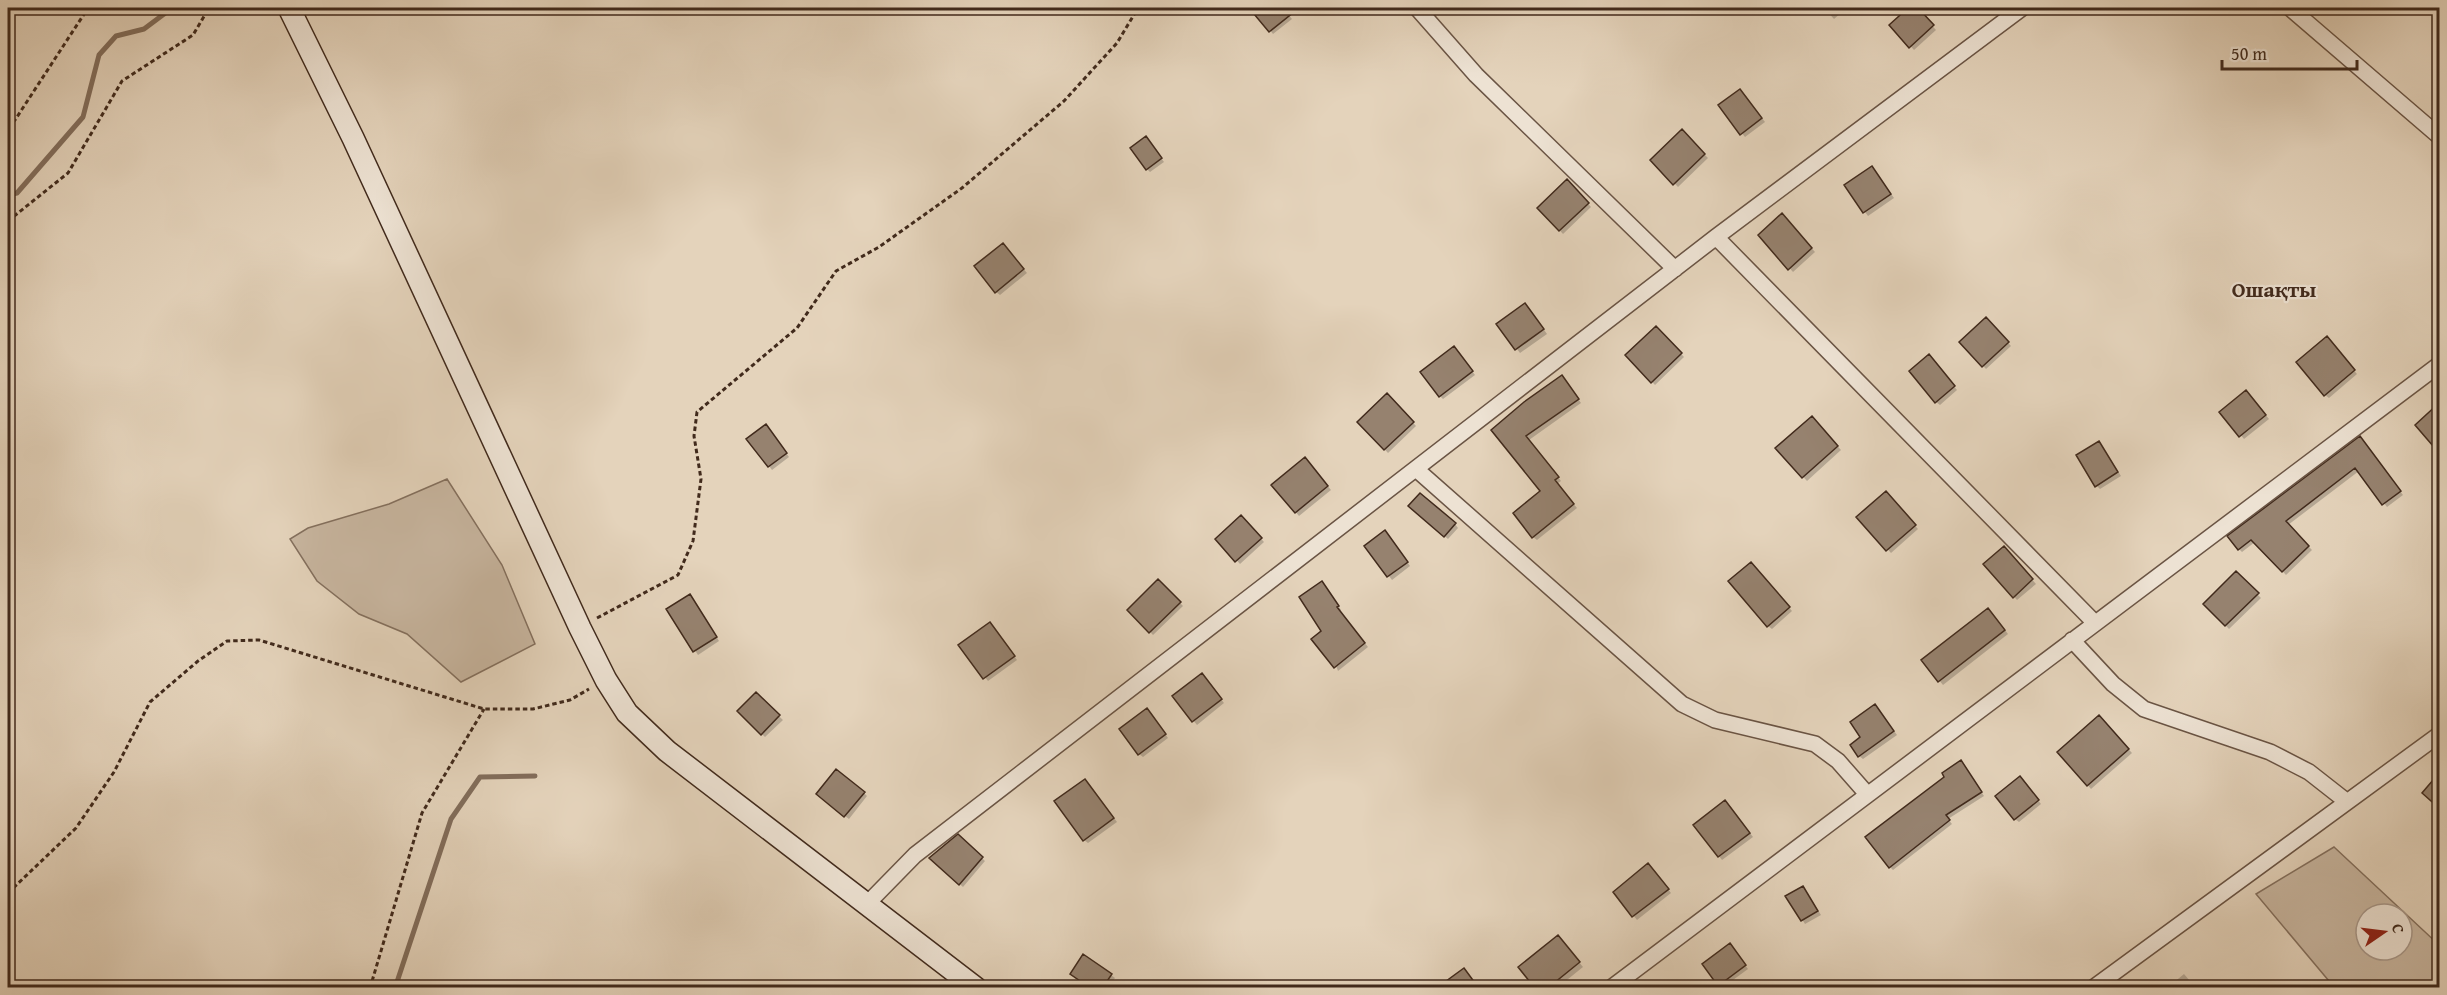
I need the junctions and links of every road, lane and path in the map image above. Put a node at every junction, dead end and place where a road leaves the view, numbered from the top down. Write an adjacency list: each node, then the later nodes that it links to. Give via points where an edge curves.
1 (88, 8): 8 (path)
2 (209, 8): 10 (path, via 193,35 122,81 68,173)
3 (288, 8): 16 (main road, via 353,138)
4 (1138, 8): 16 (path, via 1117,43 1064,101 962,188 879,247 836,271 797,327 697,412 694,436 701,479 693,541 678,575)
5 (1417, 8): 12 (street, via 1476,75)
6 (2022, 8): 11 (street)
7 (2290, 8): 9 (street)
8 (8, 128)
9 (2439, 137)
10 (8, 221)
11 (1716, 237): 12 (street); 15 (street)
12 (1675, 269): 14 (street)
13 (2439, 364): 15 (street)
14 (1416, 468): 21 (street, via 1682,704 1715,720 1815,744 1838,761); 24 (street, via 915,855)
15 (2095, 622): 17 (street)
16 (580, 628): 18 (main road)
17 (2073, 640): 21 (street); 22 (street, via 2113,684 2144,709 2270,752 2309,772)
18 (606, 680): 19 (path, via 570,700 533,709); 24 (main road, via 627,713 667,751)
19 (484, 709): 23 (path, via 259,640 227,641 150,702 114,772 76,828); 25 (path, via 422,813)
20 (2439, 734): 22 (street)
21 (1868, 794): 27 (street)
22 (2346, 801): 28 (street)
23 (8, 893)
24 (867, 904): 26 (main road)
25 (370, 987)
26 (976, 987)
27 (1611, 987)
28 (2093, 987)

